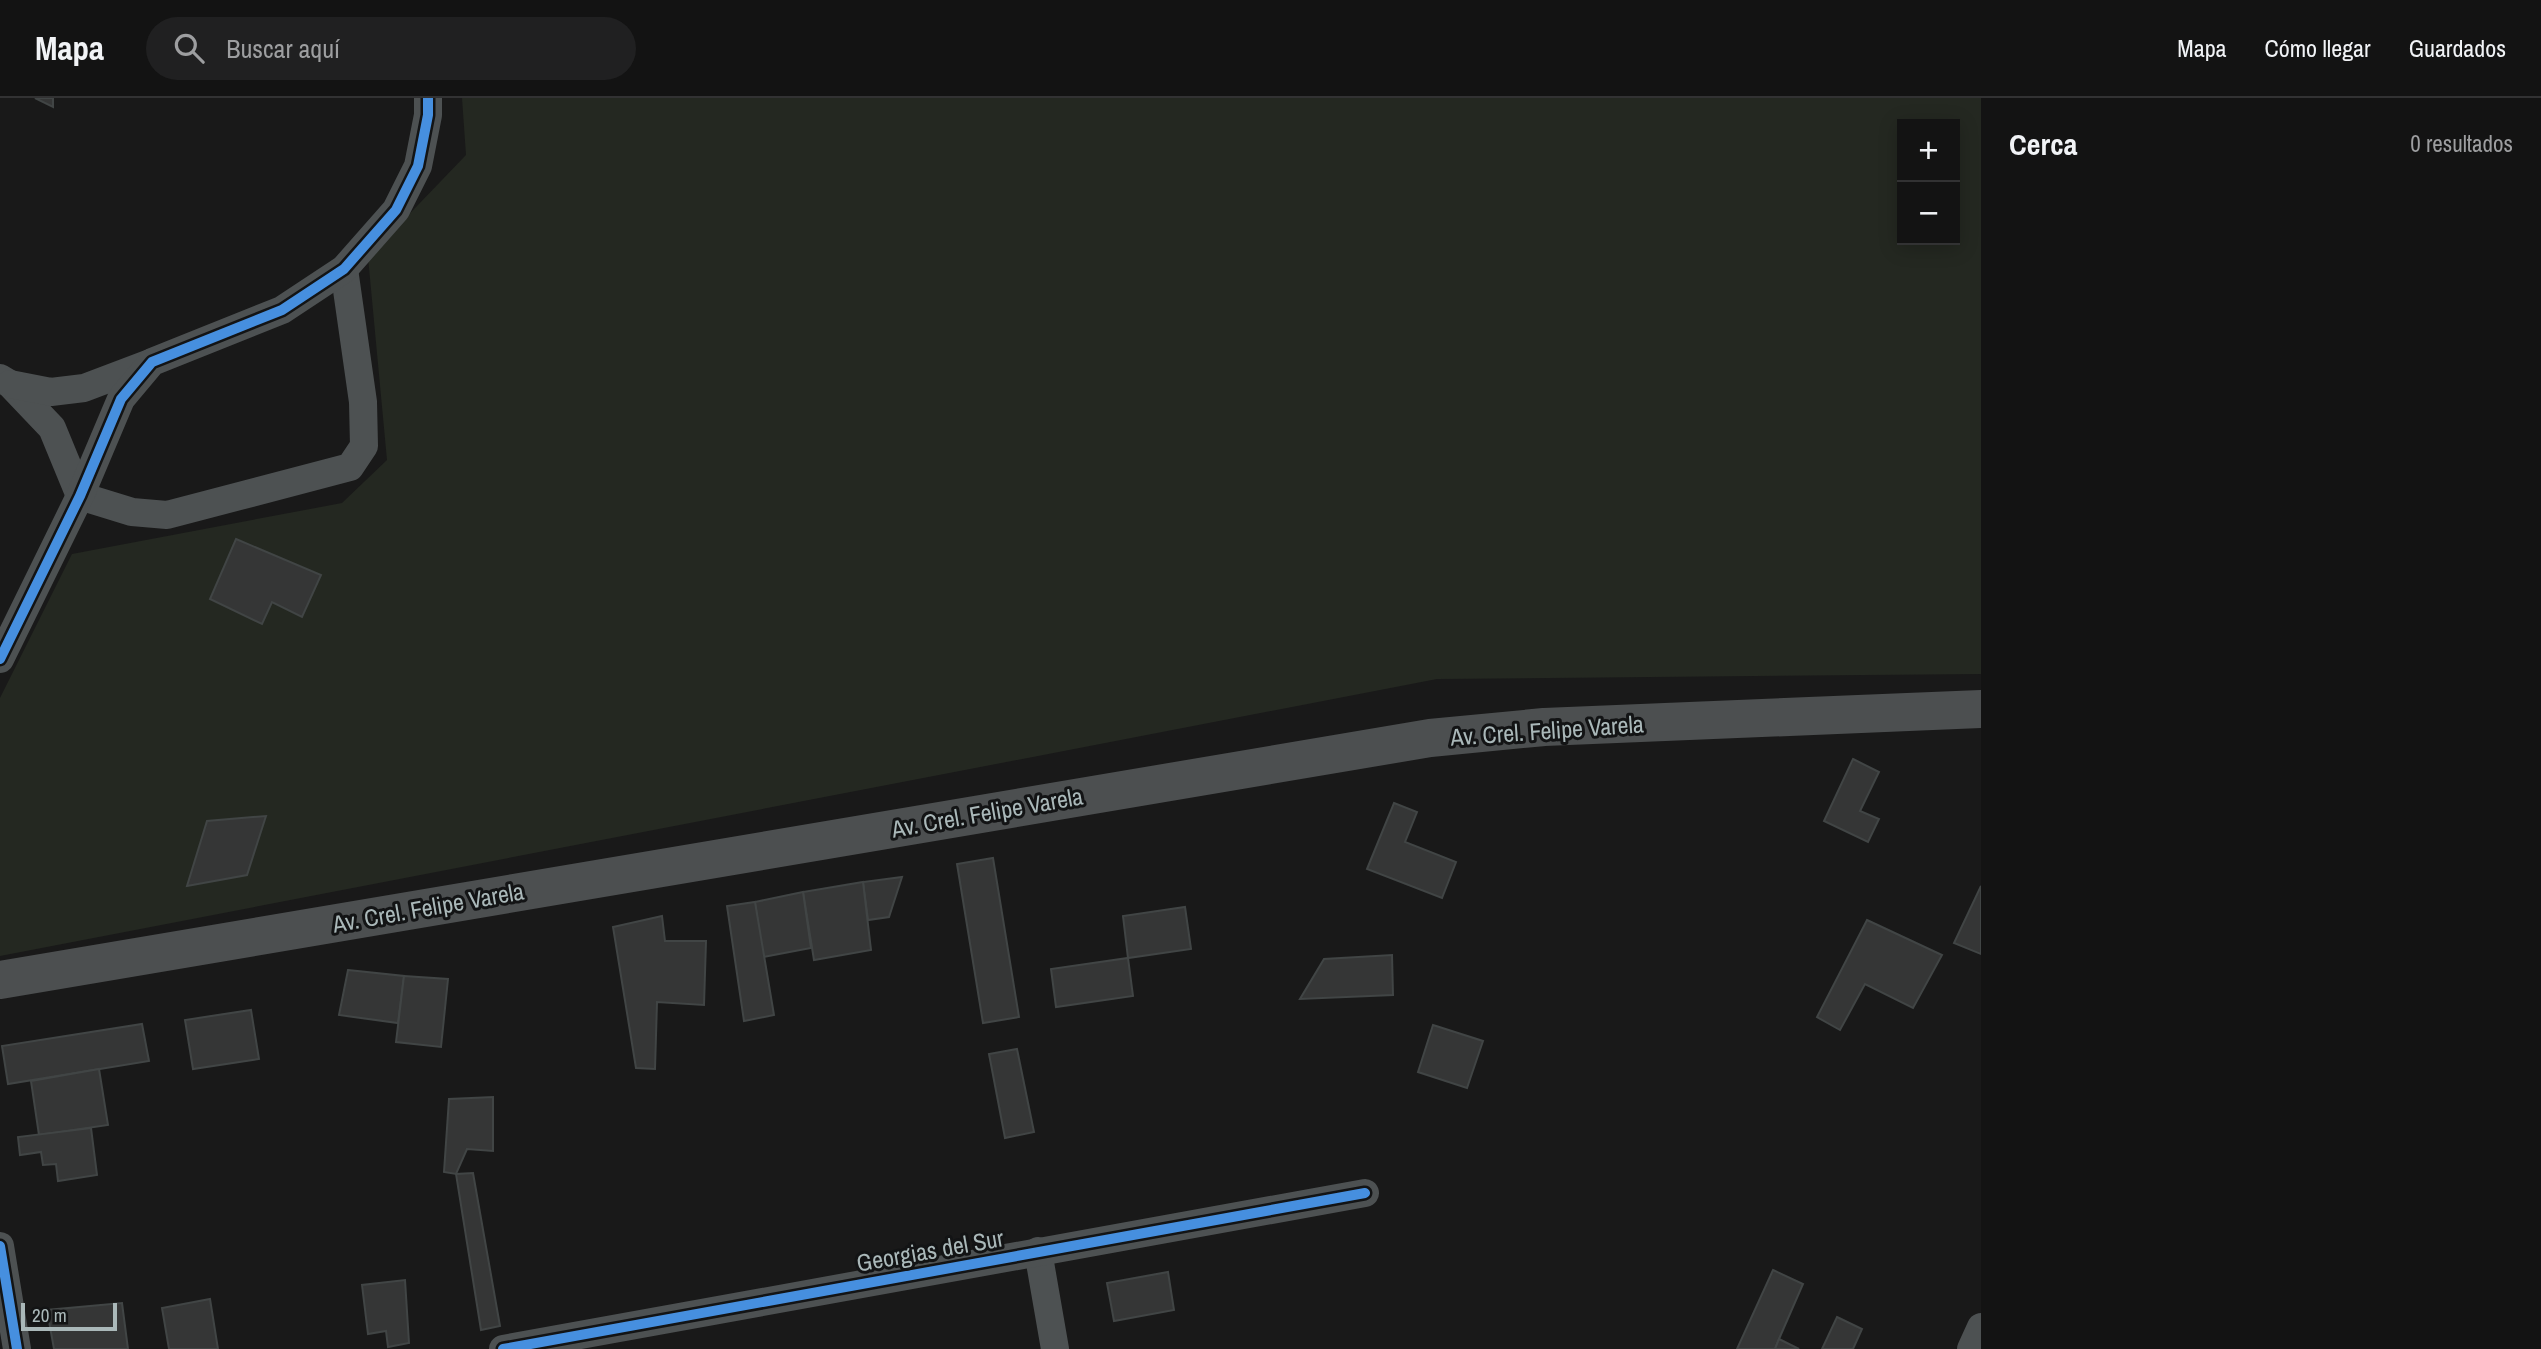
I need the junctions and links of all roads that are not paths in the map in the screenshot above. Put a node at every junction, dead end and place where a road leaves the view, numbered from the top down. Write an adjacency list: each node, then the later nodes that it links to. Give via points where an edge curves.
1 (428, 98): 2 (street, via 418,166 396,210)
2 (344, 269): 3 (street, via 282,310); 5 (street, via 363,402 364,446 349,467 167,515 132,512)
3 (152, 362): 4 (street, via 84,388 51,391); 5 (street, via 121,399)
4 (5, 381): 5 (street, via 52,428)
5 (80, 496): 6 (street)
6 (0, 659)
7 (1981, 709): 8 (main road, Av. Crel. Felipe Varela, via 1544,727 1430,738)
8 (0, 980)
9 (1365, 1193): 11 (street, Georgias del Sur)
10 (0, 1246): 13 (street)
11 (1038, 1251): 14 (street, Georgias del Sur); 15 (street)
12 (1981, 1327): 16 (street)
13 (17, 1349)
14 (503, 1349)
15 (1055, 1349)
16 (1971, 1349)

